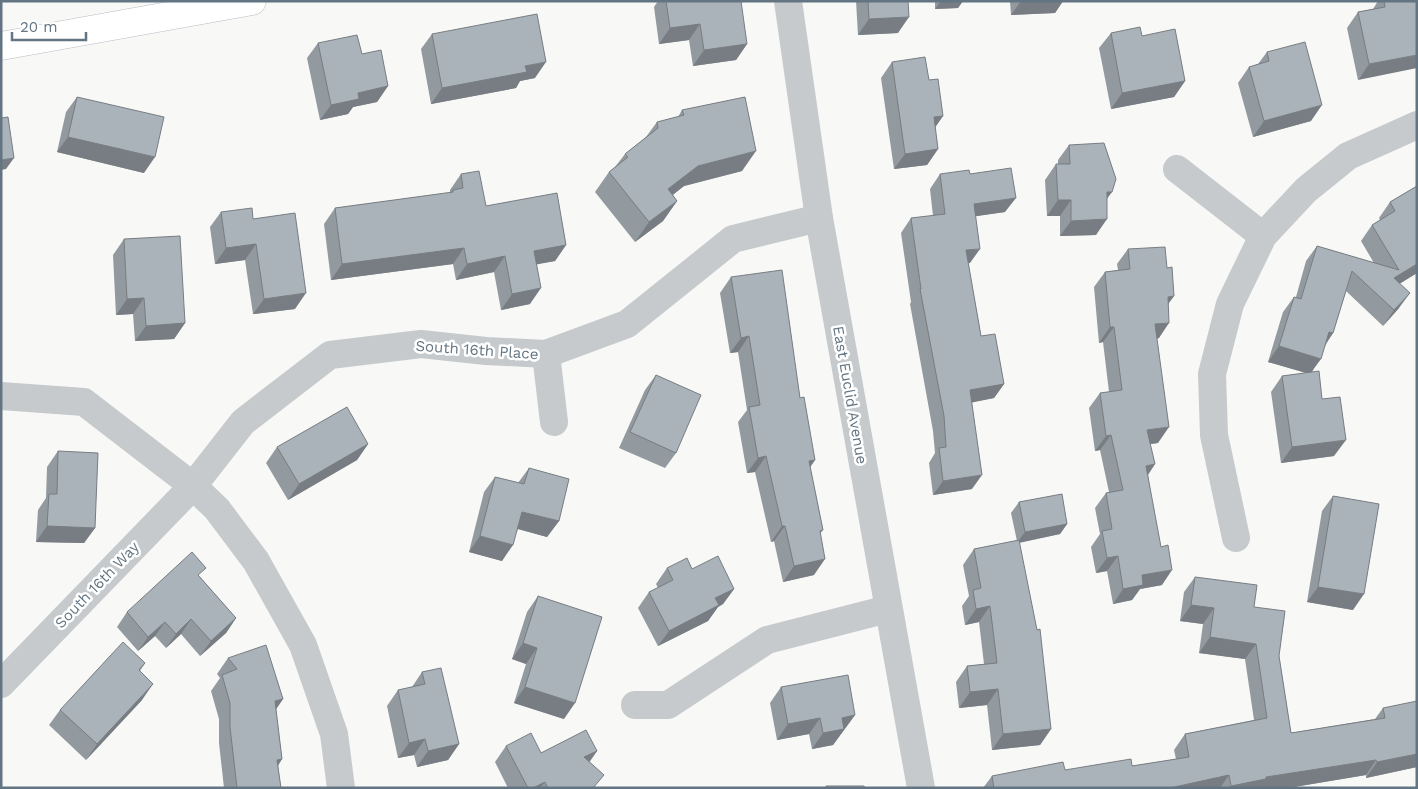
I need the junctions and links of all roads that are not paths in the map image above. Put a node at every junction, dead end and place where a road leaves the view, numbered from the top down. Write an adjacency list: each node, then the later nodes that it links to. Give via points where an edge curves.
1 (252, 1): 3 (main road)
2 (788, 1): 6 (street, East Euclid Avenue)
3 (1, 46)
4 (1417, 125): 7 (street, via 1348,156 1306,190)
5 (1177, 169): 7 (street)
6 (819, 218): 8 (street, South 16th Place, via 732,239 628,324); 13 (street, East Euclid Avenue)
7 (1263, 236): 12 (street, via 1230,304 1212,374 1214,435)
8 (546, 354): 10 (street); 11 (street, South 16th Place, via 486,352 421,344 330,355 243,422)
9 (1, 396): 11 (street, via 84,402)
10 (554, 422)
11 (193, 486): 14 (street, South 16th Way); 16 (street, via 217,509 256,561 303,645 334,734)
12 (1236, 538)
13 (888, 609): 15 (street, via 767,640 668,705); 17 (street, East Euclid Avenue)
14 (1, 684)
15 (635, 705)
16 (341, 788)
17 (921, 788)

